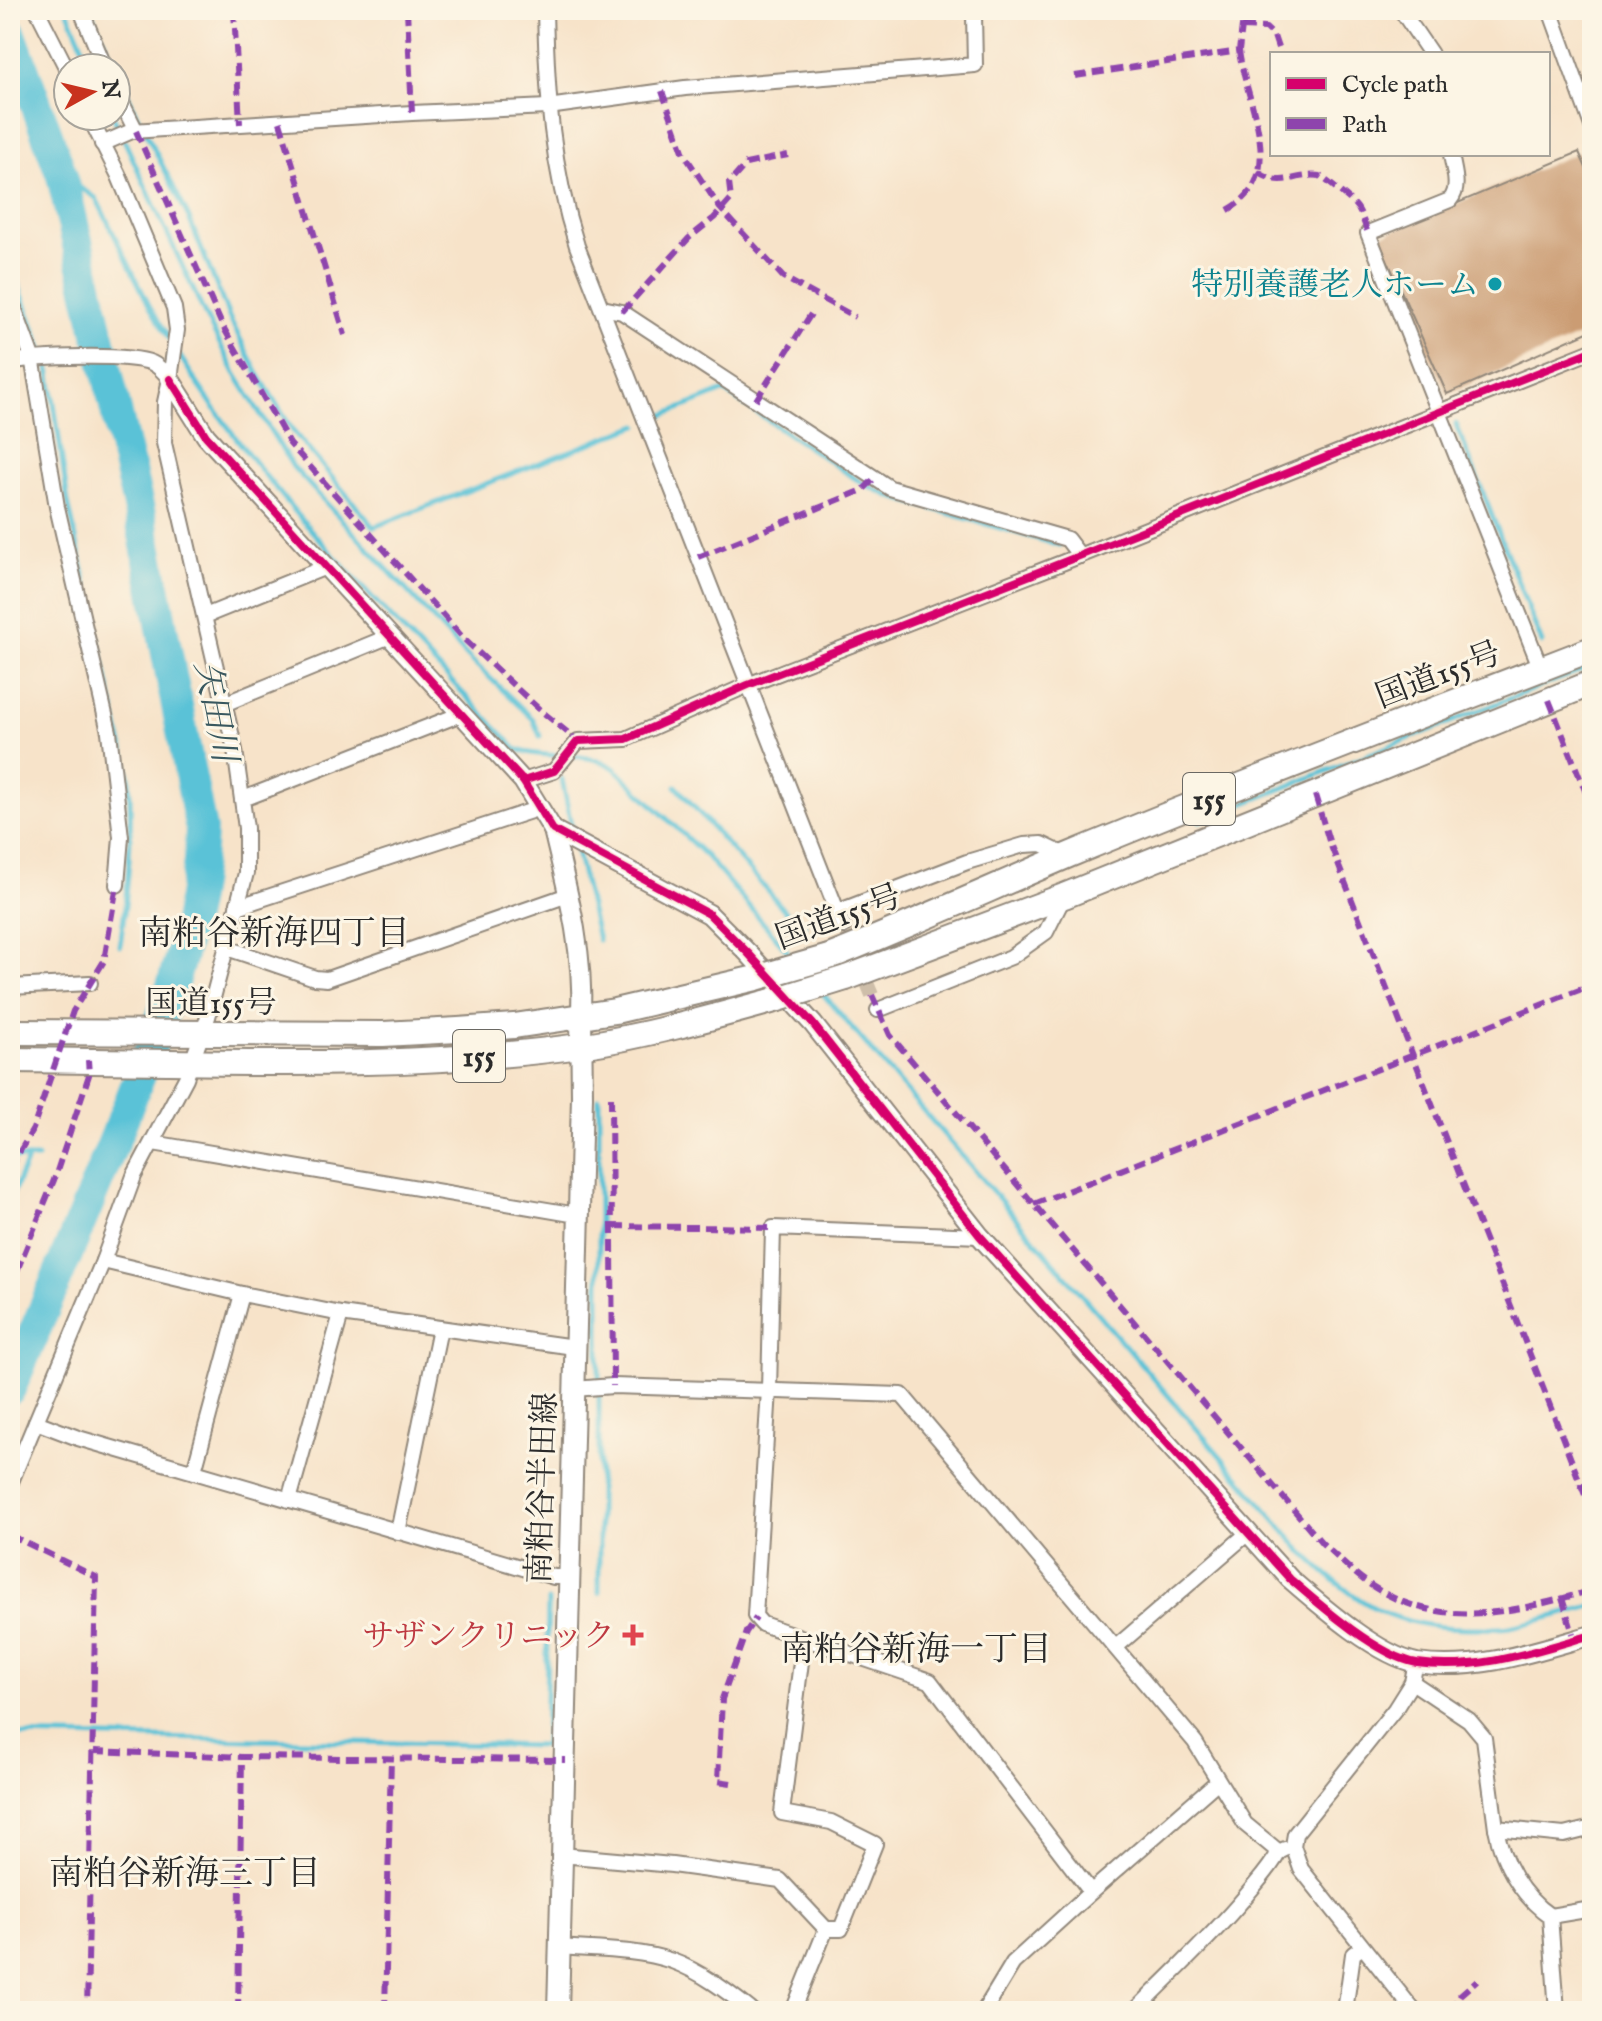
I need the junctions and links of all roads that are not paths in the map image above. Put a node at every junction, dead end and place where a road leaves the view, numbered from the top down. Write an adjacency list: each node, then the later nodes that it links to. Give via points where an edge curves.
1 (37, 10): 7 (street)
2 (81, 10): 8 (street)
3 (545, 10): 10 (street)
4 (977, 10): 10 (street, via 975,65 685,88)
5 (1401, 10): 9 (street)
6 (1550, 10): 11 (street)
7 (58, 52)
8 (98, 52)
9 (1430, 52)
10 (548, 107): 13 (street); 18 (street, via 565,209)
11 (1592, 126)
12 (132, 127): 13 (street)
13 (134, 131): 15 (street)
14 (100, 132): 15 (street)
15 (107, 142): 22 (street, via 174,308 177,330)
16 (1451, 156): 23 (street, via 1456,186 1450,200 1368,233)
17 (10, 297): 20 (street)
18 (602, 308): 24 (street, via 622,312 890,488 1067,539); 31 (street)
19 (1592, 351): 23 (street)
20 (36, 358): 21 (street); 22 (street, via 134,358 156,364); 39 (street, via 57,507 109,732 121,837)
21 (10, 362)
22 (170, 379): 25 (street, via 206,436); 26 (street, via 164,443)
23 (1439, 410): 24 (street); 29 (street)
24 (1080, 556): 31 (street)
25 (326, 567): 26 (street); 27 (street)
26 (205, 616): 32 (street)
27 (390, 636): 32 (street); 33 (street)
28 (1592, 649): 29 (highway, 国道155号 / 155)
29 (1541, 669): 38 (highway, 国道155号 / 155)
30 (1592, 683): 41 (highway, 国道155号 / 155)
31 (748, 685): 34 (street, via 626,739 578,741 554,771); 38 (street, via 840,919 1002,850 1036,843)
32 (224, 704): 35 (street)
33 (461, 714): 34 (street); 35 (street)
34 (523, 781): 36 (street)
35 (243, 799): 42 (street, via 246,873)
36 (540, 808): 37 (street); 42 (street)
37 (553, 830): 40 (street); 55 (street, via 709,914 813,1024)
38 (1067, 856): 47 (highway, 国道155号 / 155, bridge, via 829,957 662,1001)
39 (117, 885)
40 (568, 895): 43 (street, via 327,979); 47 (street, via 578,936)
41 (1064, 896): 46 (street, via 1046,932 1011,957); 50 (highway, 国道155号 / 155, bridge, via 846,978 672,1028)
42 (237, 907): 43 (street)
43 (227, 948): 49 (street)
44 (90, 983): 45 (street)
45 (10, 987)
46 (878, 1010)
47 (581, 1015): 49 (highway, 国道155号 / 155, via 514,1026 383,1034); 50 (main road, 南粕谷半田線)
48 (10, 1032): 49 (highway, 国道155号 / 155)
49 (195, 1034): 52 (street)
50 (581, 1046): 52 (highway, 国道155号 / 155, via 438,1060); 54 (main road, 南粕谷半田線)
51 (10, 1060): 52 (highway, 国道155号 / 155)
52 (185, 1061): 53 (street)
53 (153, 1143): 54 (street); 56 (street, via 134,1176)
54 (577, 1215): 60 (main road, 南粕谷半田線)
55 (980, 1236): 62 (street, via 773,1228); 68 (street)
56 (103, 1261): 57 (street); 63 (street)
57 (242, 1294): 58 (street); 64 (street)
58 (341, 1314): 59 (street); 66 (street)
59 (440, 1328): 60 (street); 67 (street)
60 (574, 1347): 61 (main road, 南粕谷半田線)
61 (574, 1389): 62 (street); 69 (main road, 南粕谷半田線)
62 (769, 1390): 71 (street, via 755,1616 762,1624); 72 (street, via 902,1395)
63 (36, 1422): 64 (street); 65 (street)
64 (194, 1471): 66 (street)
65 (10, 1484)
66 (289, 1500): 67 (street)
67 (398, 1532): 69 (street)
68 (1248, 1533): 72 (street); 73 (street, via 1321,1606 1388,1651)
69 (568, 1577): 79 (main road, 南粕谷半田線)
70 (1592, 1635): 73 (street, via 1472,1665)
71 (804, 1638): 80 (street, via 930,1681); 83 (street, via 782,1813 831,1822 875,1844 841,1929)
72 (1116, 1647): 75 (street, via 1195,1742)
73 (1416, 1662): 74 (street)
74 (1412, 1682): 76 (street, via 1469,1720 1484,1738); 78 (street)
75 (1218, 1781): 78 (street, via 1245,1824); 80 (street)
76 (1496, 1828): 77 (street, via 1564,1835); 82 (street, via 1509,1869)
77 (1592, 1828)
78 (1286, 1849): 85 (street); 90 (street, via 1190,1958)
79 (561, 1855): 83 (street, via 780,1880); 84 (main road, 南粕谷半田線)
80 (1091, 1892): 89 (street, via 1013,1963)
81 (1592, 1909): 82 (street)
82 (1550, 1916): 93 (street)
83 (826, 1929): 88 (street)
84 (559, 1947): 86 (main road, 南粕谷半田線); 87 (street, via 671,1961)
85 (1361, 1948): 91 (street, via 1353,1954); 92 (street)
86 (558, 2011)
87 (752, 2011)
88 (793, 2011)
89 (984, 2011)
90 (1135, 2011)
91 (1345, 2011)
92 (1414, 2011)
93 (1557, 2011)

